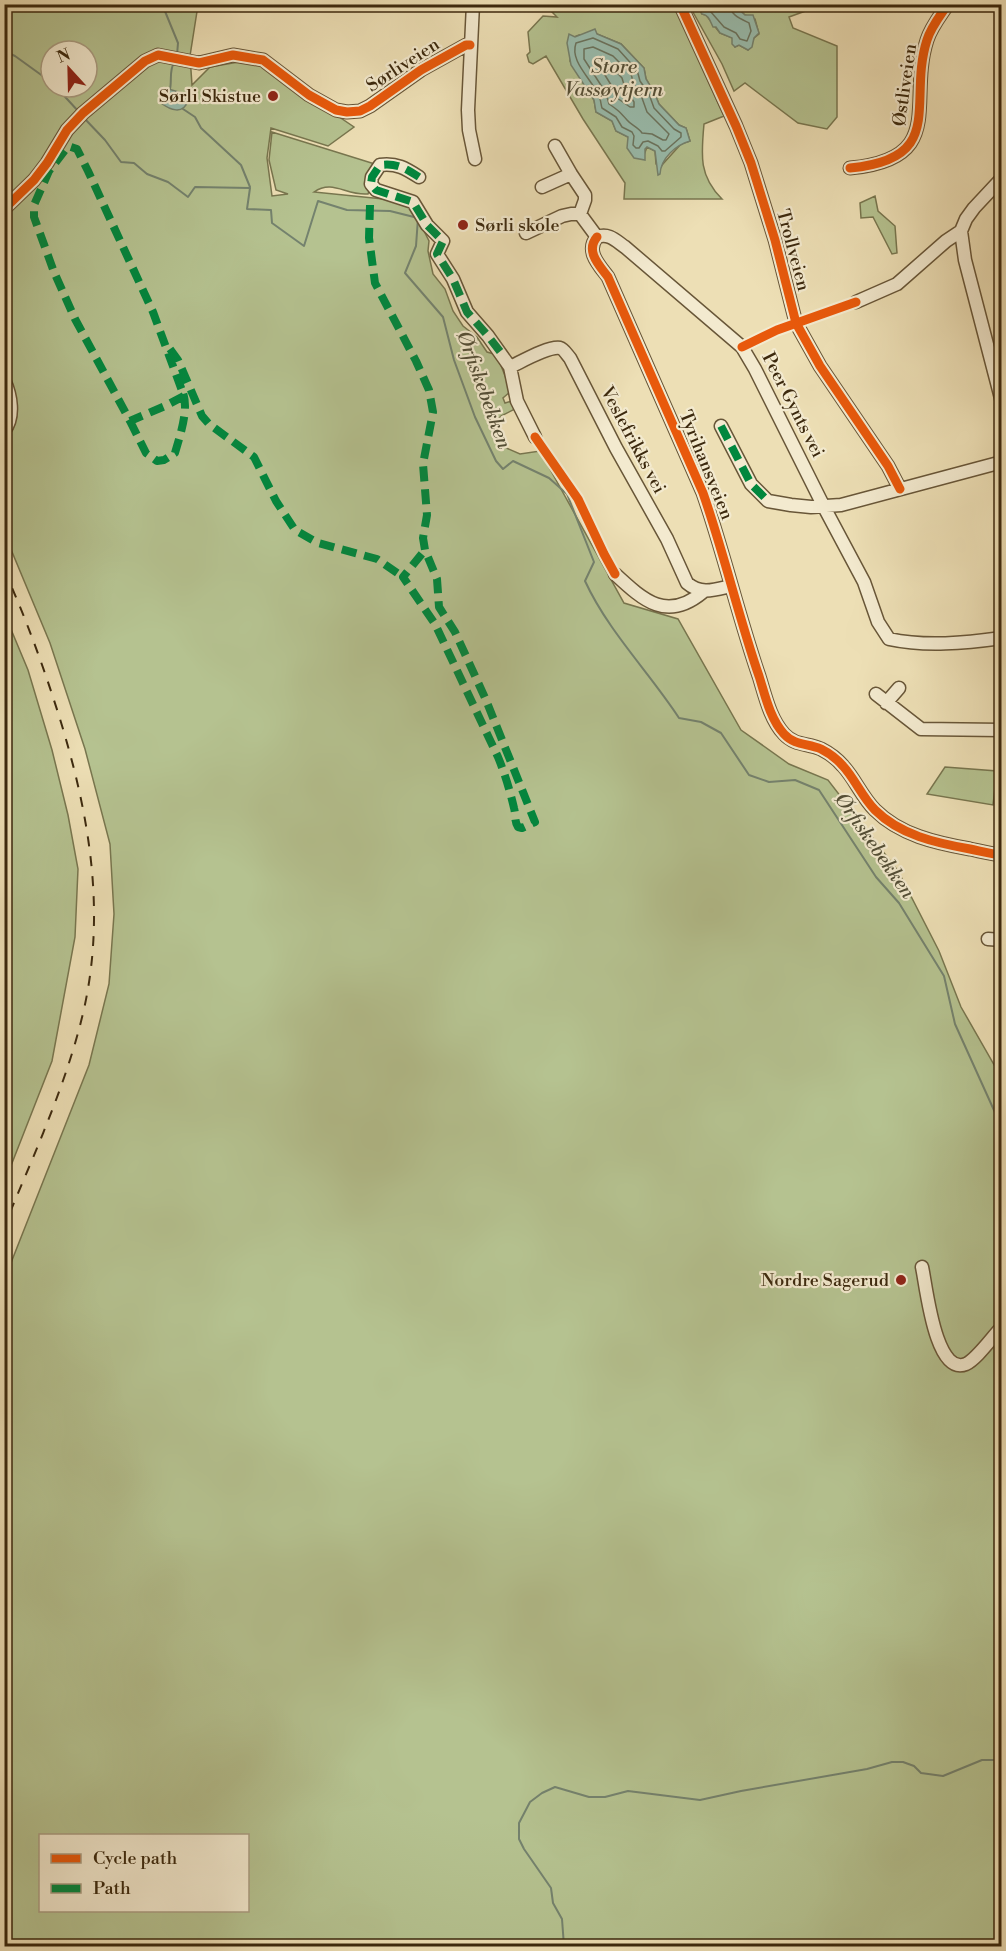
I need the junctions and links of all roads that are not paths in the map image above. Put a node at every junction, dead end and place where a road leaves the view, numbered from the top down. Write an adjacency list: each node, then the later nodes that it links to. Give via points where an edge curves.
1 (473, 4): 4 (street, Sørliveien)
2 (680, 4): 25 (street, Trollveien, via 751,163 796,323)
3 (948, 4): 7 (street, Østliveien, via 927,41 919,120 912,140 892,157)
4 (470, 45): 6 (street, Sørliveien, via 468,110); 12 (street, Sørliveien, via 421,70 370,106 353,112 336,110 263,60 233,55 202,63 158,55 145,61 67,130 47,164)
5 (555, 146): 8 (street)
6 (475, 159)
7 (850, 168)
8 (571, 174): 11 (street); 13 (street, via 585,195)
9 (419, 177): 18 (street, via 392,163 380,165 371,184 376,190 413,202 443,241 437,254 453,279 466,312)
10 (1002, 178): 14 (street, via 974,208)
11 (542, 187)
12 (4, 210)
13 (580, 214): 15 (street, via 562,216); 16 (street)
14 (961, 231): 17 (street, via 897,284); 20 (street, via 964,260)
15 (526, 232)
16 (597, 237): 26 (street, Peer Gynts vei, via 611,236 739,343); 28 (street, Tyrihansveien, via 592,251 608,277 703,493)
17 (856, 302)
18 (510, 367): 23 (street, via 517,401); 29 (street, Veslefrikks vei, via 548,350 564,351 687,583)
19 (4, 380): 22 (street, via 11,406 10,423)
20 (1002, 402)
21 (721, 426): 26 (street, via 751,484 768,501)
22 (4, 431)
23 (536, 437)
24 (1002, 462): 25 (street)
25 (900, 489): 26 (street)
26 (824, 507): 30 (street, Peer Gynts vei, via 889,639 957,644)
27 (615, 574): 29 (street, via 633,591 668,608 680,606)
28 (731, 586): 29 (street); 35 (street, Tyrihansveien, via 773,715 785,735 798,744 820,749 843,766 862,795 891,823 942,844)
29 (703, 592)
30 (1002, 638)
31 (899, 688): 33 (street)
32 (876, 694): 33 (street)
33 (886, 703): 34 (street, via 921,729)
34 (1002, 730)
35 (1002, 855)
36 (988, 939): 37 (street)
37 (1002, 940)
38 (922, 1267): 39 (street, via 931,1319 951,1362 969,1362)
39 (1002, 1327)

